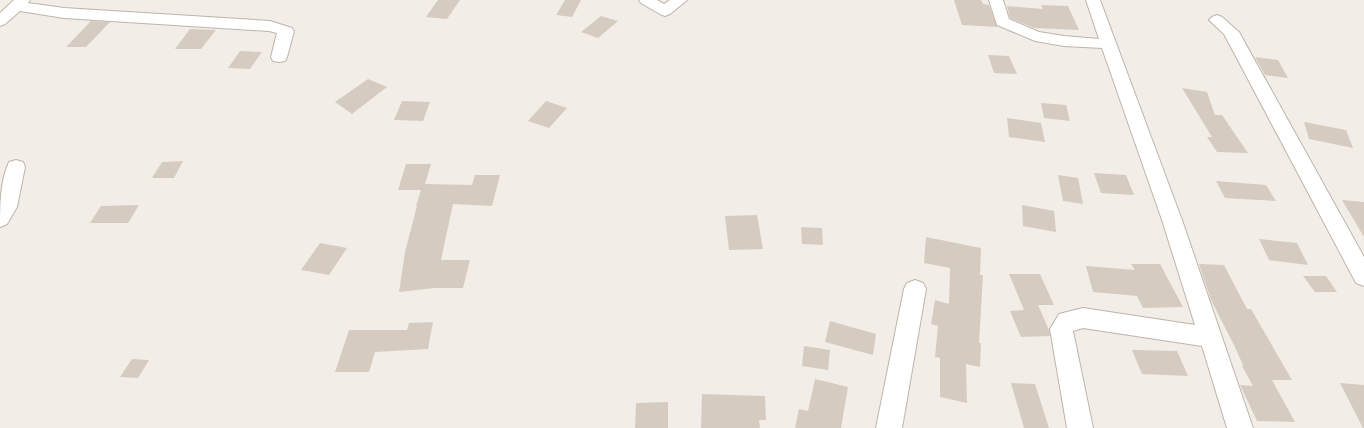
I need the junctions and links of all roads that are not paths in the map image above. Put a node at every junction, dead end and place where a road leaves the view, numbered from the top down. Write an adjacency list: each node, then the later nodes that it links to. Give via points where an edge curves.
1 (646, 0): 2 (street, via 665,11)
2 (680, 0)
3 (996, 0): 8 (street, via 1002,22 1035,36)
4 (1093, 0): 8 (street)
5 (20, 3): 7 (street); 9 (street, via 64,13 270,26 286,31)
6 (1217, 20): 12 (street, via 1231,32)
7 (0, 21)
8 (1107, 44): 14 (street, via 1172,220)
9 (279, 57)
10 (16, 167): 11 (street, via 7,207)
11 (0, 219)
12 (1364, 277)
13 (915, 289): 15 (street)
14 (1210, 337): 16 (street, via 1082,318 1067,321 1061,329); 17 (street)
15 (889, 428)
16 (1080, 428)
17 (1240, 428)

